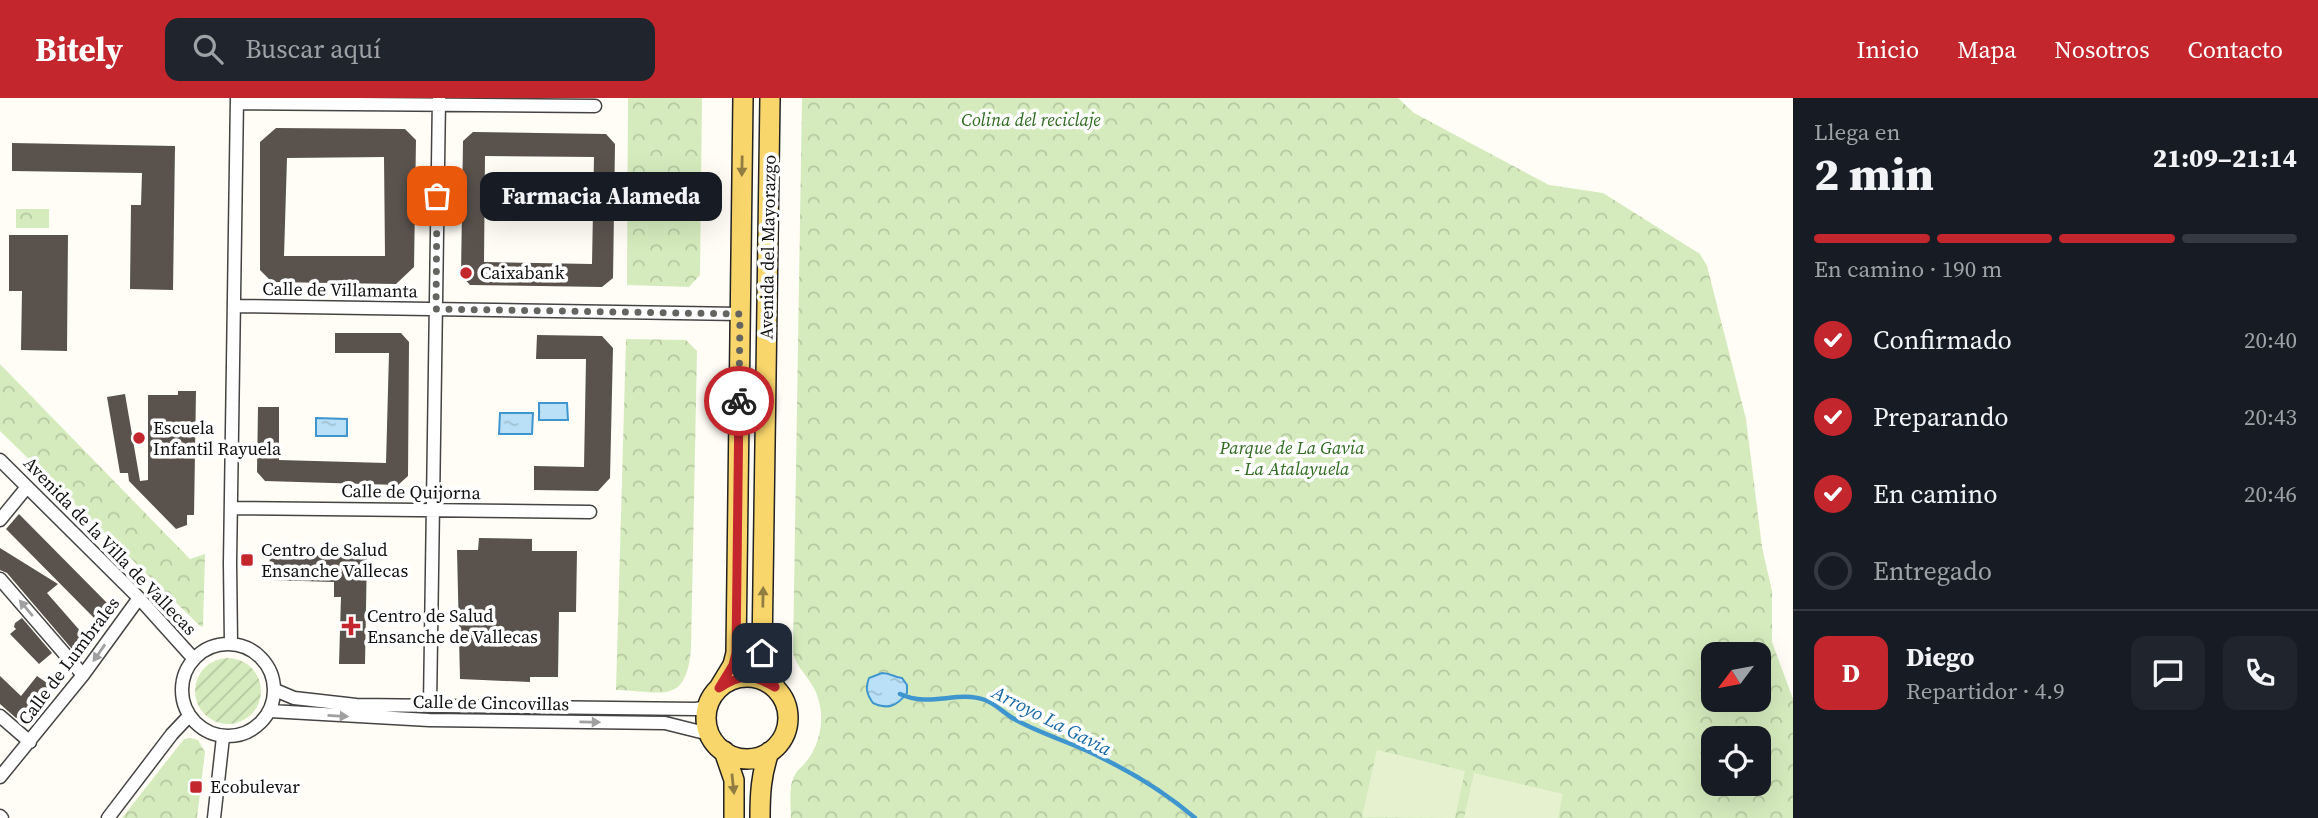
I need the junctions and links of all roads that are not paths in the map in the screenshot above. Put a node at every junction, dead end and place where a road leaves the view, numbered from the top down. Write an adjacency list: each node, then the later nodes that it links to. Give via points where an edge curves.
1 (743, 98): 8 (main road, Avenida del Mayorazgo, one-way to 8)
2 (770, 98): 20 (main road, Avenida del Mayorazgo, one-way to 2, via 762,653)
3 (237, 100): 4 (street); 6 (street)
4 (439, 101): 5 (street); 7 (street)
5 (595, 106)
6 (234, 306): 7 (street, Calle de Villamanta); 11 (street)
7 (436, 309): 8 (street, Calle de Villamanta); 12 (street)
8 (740, 314): 21 (main road, Avenida del Mayorazgo, via 736,653)
9 (0, 460): 10 (street, Avenida de la Villa de Vallecas)
10 (27, 487): 14 (street); 16 (street, Avenida de la Villa de Vallecas)
11 (231, 508): 12 (street, Calle de Quijorna); 17 (street)
12 (432, 510): 13 (street, Calle de Quijorna); 23 (street)
13 (590, 512)
14 (0, 520)
15 (0, 579): 19 (street, one-way to 15)
16 (139, 598): 18 (street, Avenida de la Villa de Vallecas); 19 (street, Calle de Lumbrales, one-way to 19)
17 (231, 644): 18 (street, via 211,647); 22 (street, via 244,646 262,658)
18 (193, 658): 27 (street, via 182,682)
19 (83, 675): 30 (street, Calle de Lumbrales)
20 (775, 687): 21 (main road, via 746,676); 32 (main road, via 787,705 789,718 780,743)
21 (719, 688): 24 (main road)
22 (275, 690): 23 (street, Calle de Cincovillas, via 293,698 332,703); 25 (street)
23 (430, 706): 24 (street, Calle de Cincovillas)
24 (707, 707): 28 (main road)
25 (270, 710): 28 (street, Calle de Cincovillas, one-way to 28, via 429,720 665,723); 29 (street, via 253,730)
26 (0, 716): 30 (street)
27 (189, 716): 29 (street, via 203,730); 34 (street)
28 (709, 734): 31 (main road)
29 (223, 737): 35 (street)
30 (30, 742): 33 (street, Calle de Lumbrales)
31 (724, 751): 32 (main road, via 747,759); 36 (main road, one-way to 36, via 734,780)
32 (769, 752): 37 (main road, via 762,770)
33 (0, 777)
34 (108, 818)
35 (214, 818)
36 (734, 818)
37 (760, 818)

